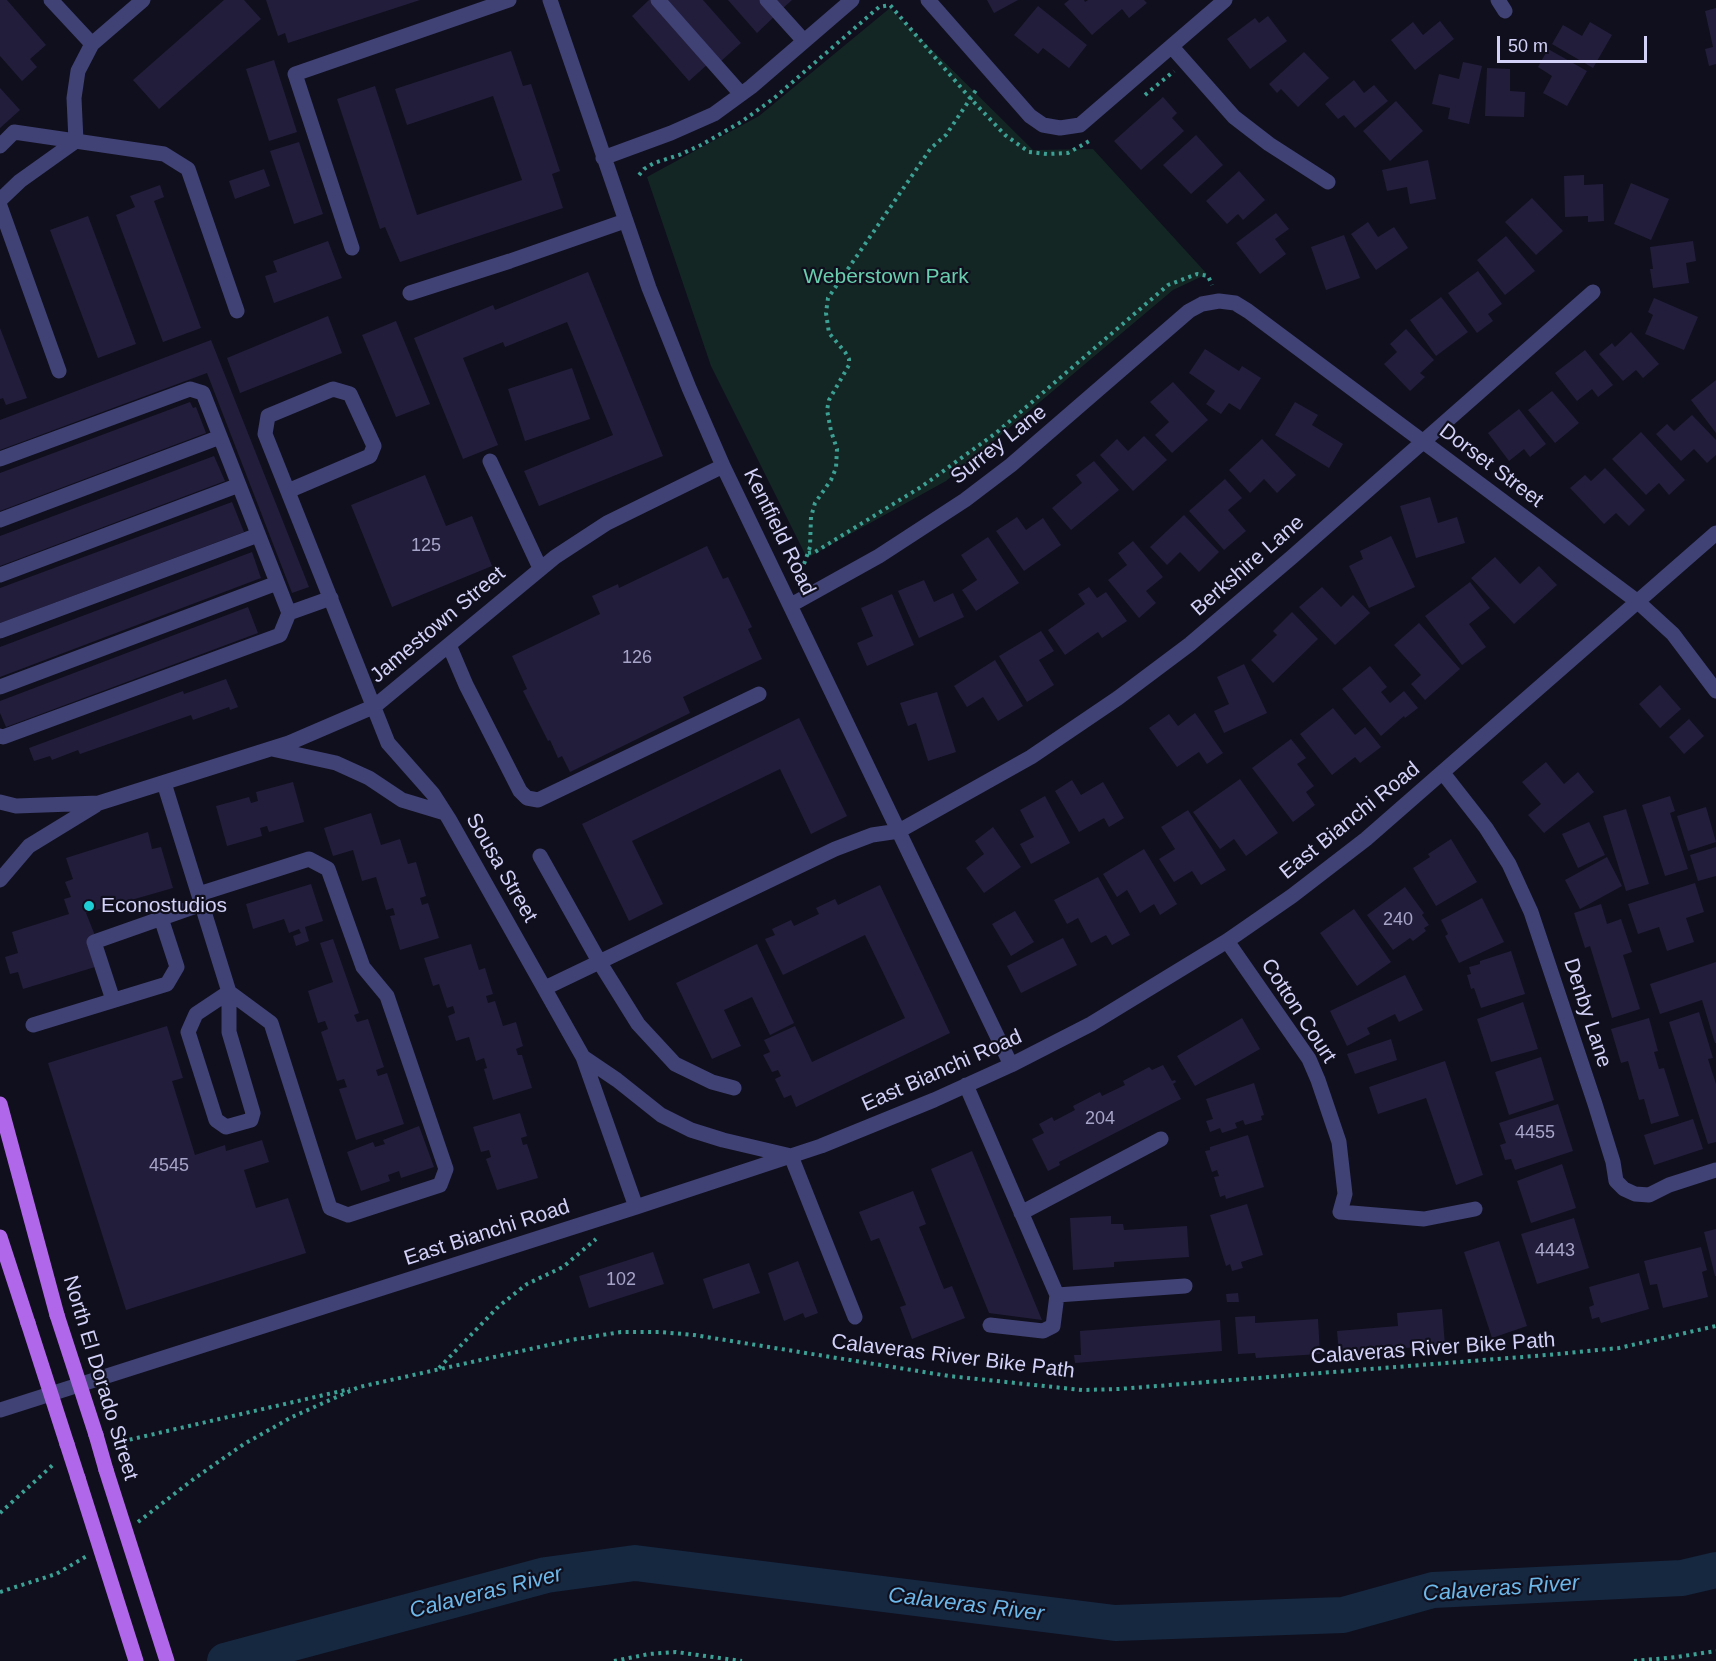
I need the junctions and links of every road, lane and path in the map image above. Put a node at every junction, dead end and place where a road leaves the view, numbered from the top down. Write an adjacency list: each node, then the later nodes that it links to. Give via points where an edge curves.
1 (51, 0): 11 (street)
2 (143, 0): 11 (street)
3 (509, 0): 27 (street, via 295,74)
4 (550, 0): 21 (street, Kentfield Road)
5 (658, 0): 15 (street)
6 (767, 0): 10 (street)
7 (852, 0): 10 (street)
8 (928, 0): 12 (street, via 1030,116 1043,125 1060,129 1080,124)
9 (1225, 0): 12 (street)
10 (804, 41): 15 (street)
11 (92, 44): 19 (street, via 78,71 74,98)
12 (1172, 47): 13 (street)
13 (1185, 61): 17 (path); 23 (street, via 1234,117)
14 (976, 90): 16 (path)
15 (741, 94): 21 (street, via 714,114)
16 (970, 98): 18 (path, via 1005,135 1029,152 1068,153); 22 (path, via 898,12 890,5 879,7 741,122 701,145 654,163); 43 (path, via 828,297 829,333 849,358 849,365 829,400 827,410 837,449 836,468 815,503)
17 (1140, 99)
18 (1095, 136)
19 (76, 141): 20 (street, via 14,132); 24 (street); 31 (street, via 164,154 188,169)
20 (0, 146)
21 (603, 158): 26 (street, Kentfield Road)
22 (639, 175)
23 (1328, 182)
24 (0, 200)
25 (0, 206): 32 (street)
26 (625, 221): 28 (street); 37 (street, Kentfield Road)
27 (352, 248)
28 (410, 292)
29 (1593, 292): 34 (street, Berkshire Lane)
30 (1220, 301): 34 (street, Dorset Street, via 1235,303 1248,311); 43 (path, via 1209,276 1197,274 1168,285 996,433 921,488); 50 (street, Surrey Lane, via 1189,311 1020,458 965,500 879,556)
31 (237, 311)
32 (59, 371)
33 (220, 437): 35 (street, via 203,393 190,389); 38 (street); 40 (street)
34 (1422, 441): 49 (street, Dorset Street); 65 (street, Berkshire Lane, via 1190,644 1118,698 1031,757)
35 (0, 459)
36 (490, 461): 45 (street)
37 (723, 466): 45 (street, Jamestown Street, via 606,523); 50 (street, Kentfield Road)
38 (239, 485): 42 (street); 46 (street)
39 (288, 491): 39 (street, Sousa Street, via 370,456 374,446 350,394 333,389 268,416 265,434); 48 (street, Sousa Street)
40 (0, 520)
41 (1716, 533): 49 (street, East Bianchi Road)
42 (258, 535): 47 (street); 52 (street)
43 (808, 553): 44 (path)
44 (804, 564)
45 (540, 568): 53 (street, Jamestown Street)
46 (0, 575)
47 (277, 583): 51 (street); 54 (street)
48 (331, 598): 51 (street); 57 (street, Sousa Street)
49 (1638, 602): 55 (street, Dorset Street, via 1673,634); 60 (street, East Bianchi Road)
50 (791, 605): 65 (street, Kentfield Road)
51 (289, 613): 58 (street, via 280,635)
52 (0, 632)
53 (449, 645): 56 (street, via 520,791 527,798 538,800); 57 (street, Jamestown Street)
54 (0, 687)
55 (1716, 691)
56 (759, 694)
57 (375, 706): 59 (street, Jamestown Street); 64 (street, Sousa Street, via 388,743)
58 (0, 736)
59 (272, 749): 61 (street, Jamestown Street); 64 (street, via 336,763 369,778 402,800)
60 (1443, 773): 70 (street, East Bianchi Road, via 1366,839); 83 (street, Denby Lane, via 1509,864 1531,912 1595,1104 1616,1181 1635,1194 1649,1195)
61 (164, 783): 63 (street, Jamestown Street); 68 (street)
62 (0, 802): 63 (street, via 16,806)
63 (99, 803): 67 (street, via 30,846)
64 (445, 813): 72 (street, Sousa Street)
65 (900, 831): 71 (street, Berkshire Lane, via 835,849); 77 (street, Kentfield Road)
66 (540, 856): 71 (street)
67 (0, 880)
68 (200, 899): 69 (street); 73 (street); 73 (street, via 309,859 328,869 363,967 387,996 446,1169 440,1185 348,1215 330,1208 271,1023)
69 (161, 918): 74 (street, via 177,967 167,984); 74 (street, via 94,942)
70 (1227, 942): 77 (street, East Bianchi Road, via 1091,1024); 85 (street, Cotton Court, via 1302,1050 1318,1080 1339,1142 1345,1194 1340,1212 1424,1219)
71 (600, 963): 72 (street, Berkshire Lane); 79 (street, via 638,1024 675,1064)
72 (545, 988): 76 (street, Sousa Street)
73 (229, 992): 73 (street, via 196,1014 188,1032 216,1120 226,1127 251,1120 253,1113 229,1032)
74 (113, 1000): 75 (street)
75 (33, 1025)
76 (584, 1058): 82 (street, Sousa Street, via 661,1115 691,1130); 84 (street, Sousa Street)
77 (1011, 1065): 78 (street, East Bianchi Road)
78 (966, 1085): 82 (street, East Bianchi Road); 86 (street)
79 (734, 1088)
80 (0, 1104): 105 (main road, North El Dorado Street, bridge, via 57,1315)
81 (1161, 1139): 86 (street)
82 (791, 1156): 84 (street, East Bianchi Road); 91 (street)
83 (1716, 1170)
84 (636, 1207): 96 (street, East Bianchi Road)
85 (1475, 1209)
86 (1021, 1213): 90 (street)
87 (0, 1237): 104 (main road, bridge)
88 (597, 1238): 94 (path, via 563,1267 527,1284 499,1306)
89 (1185, 1286): 90 (street)
90 (1057, 1295): 92 (street, via 1053,1326 1043,1331)
91 (855, 1317)
92 (990, 1325)
93 (1716, 1326): 94 (path, Calaveras River Bike Path, via 1619,1348 1119,1389 1054,1388 949,1376 660,1332 621,1332 571,1340)
94 (438, 1368): 95 (path, Calaveras River Bike Path)
95 (359, 1387): 97 (path, Calaveras River Bike Path); 100 (path, Calaveras River Bike Path, via 244,1444)
96 (0, 1410)
97 (115, 1443)
98 (55, 1463): 99 (path)
99 (0, 1513)
100 (129, 1528)
101 (92, 1552): 102 (path, via 56,1574)
102 (0, 1592)
103 (1716, 1651): 108 (path)
104 (136, 1661)
105 (167, 1661)
106 (614, 1661): 107 (path, via 676,1652)
107 (742, 1661)
108 (1634, 1661)

